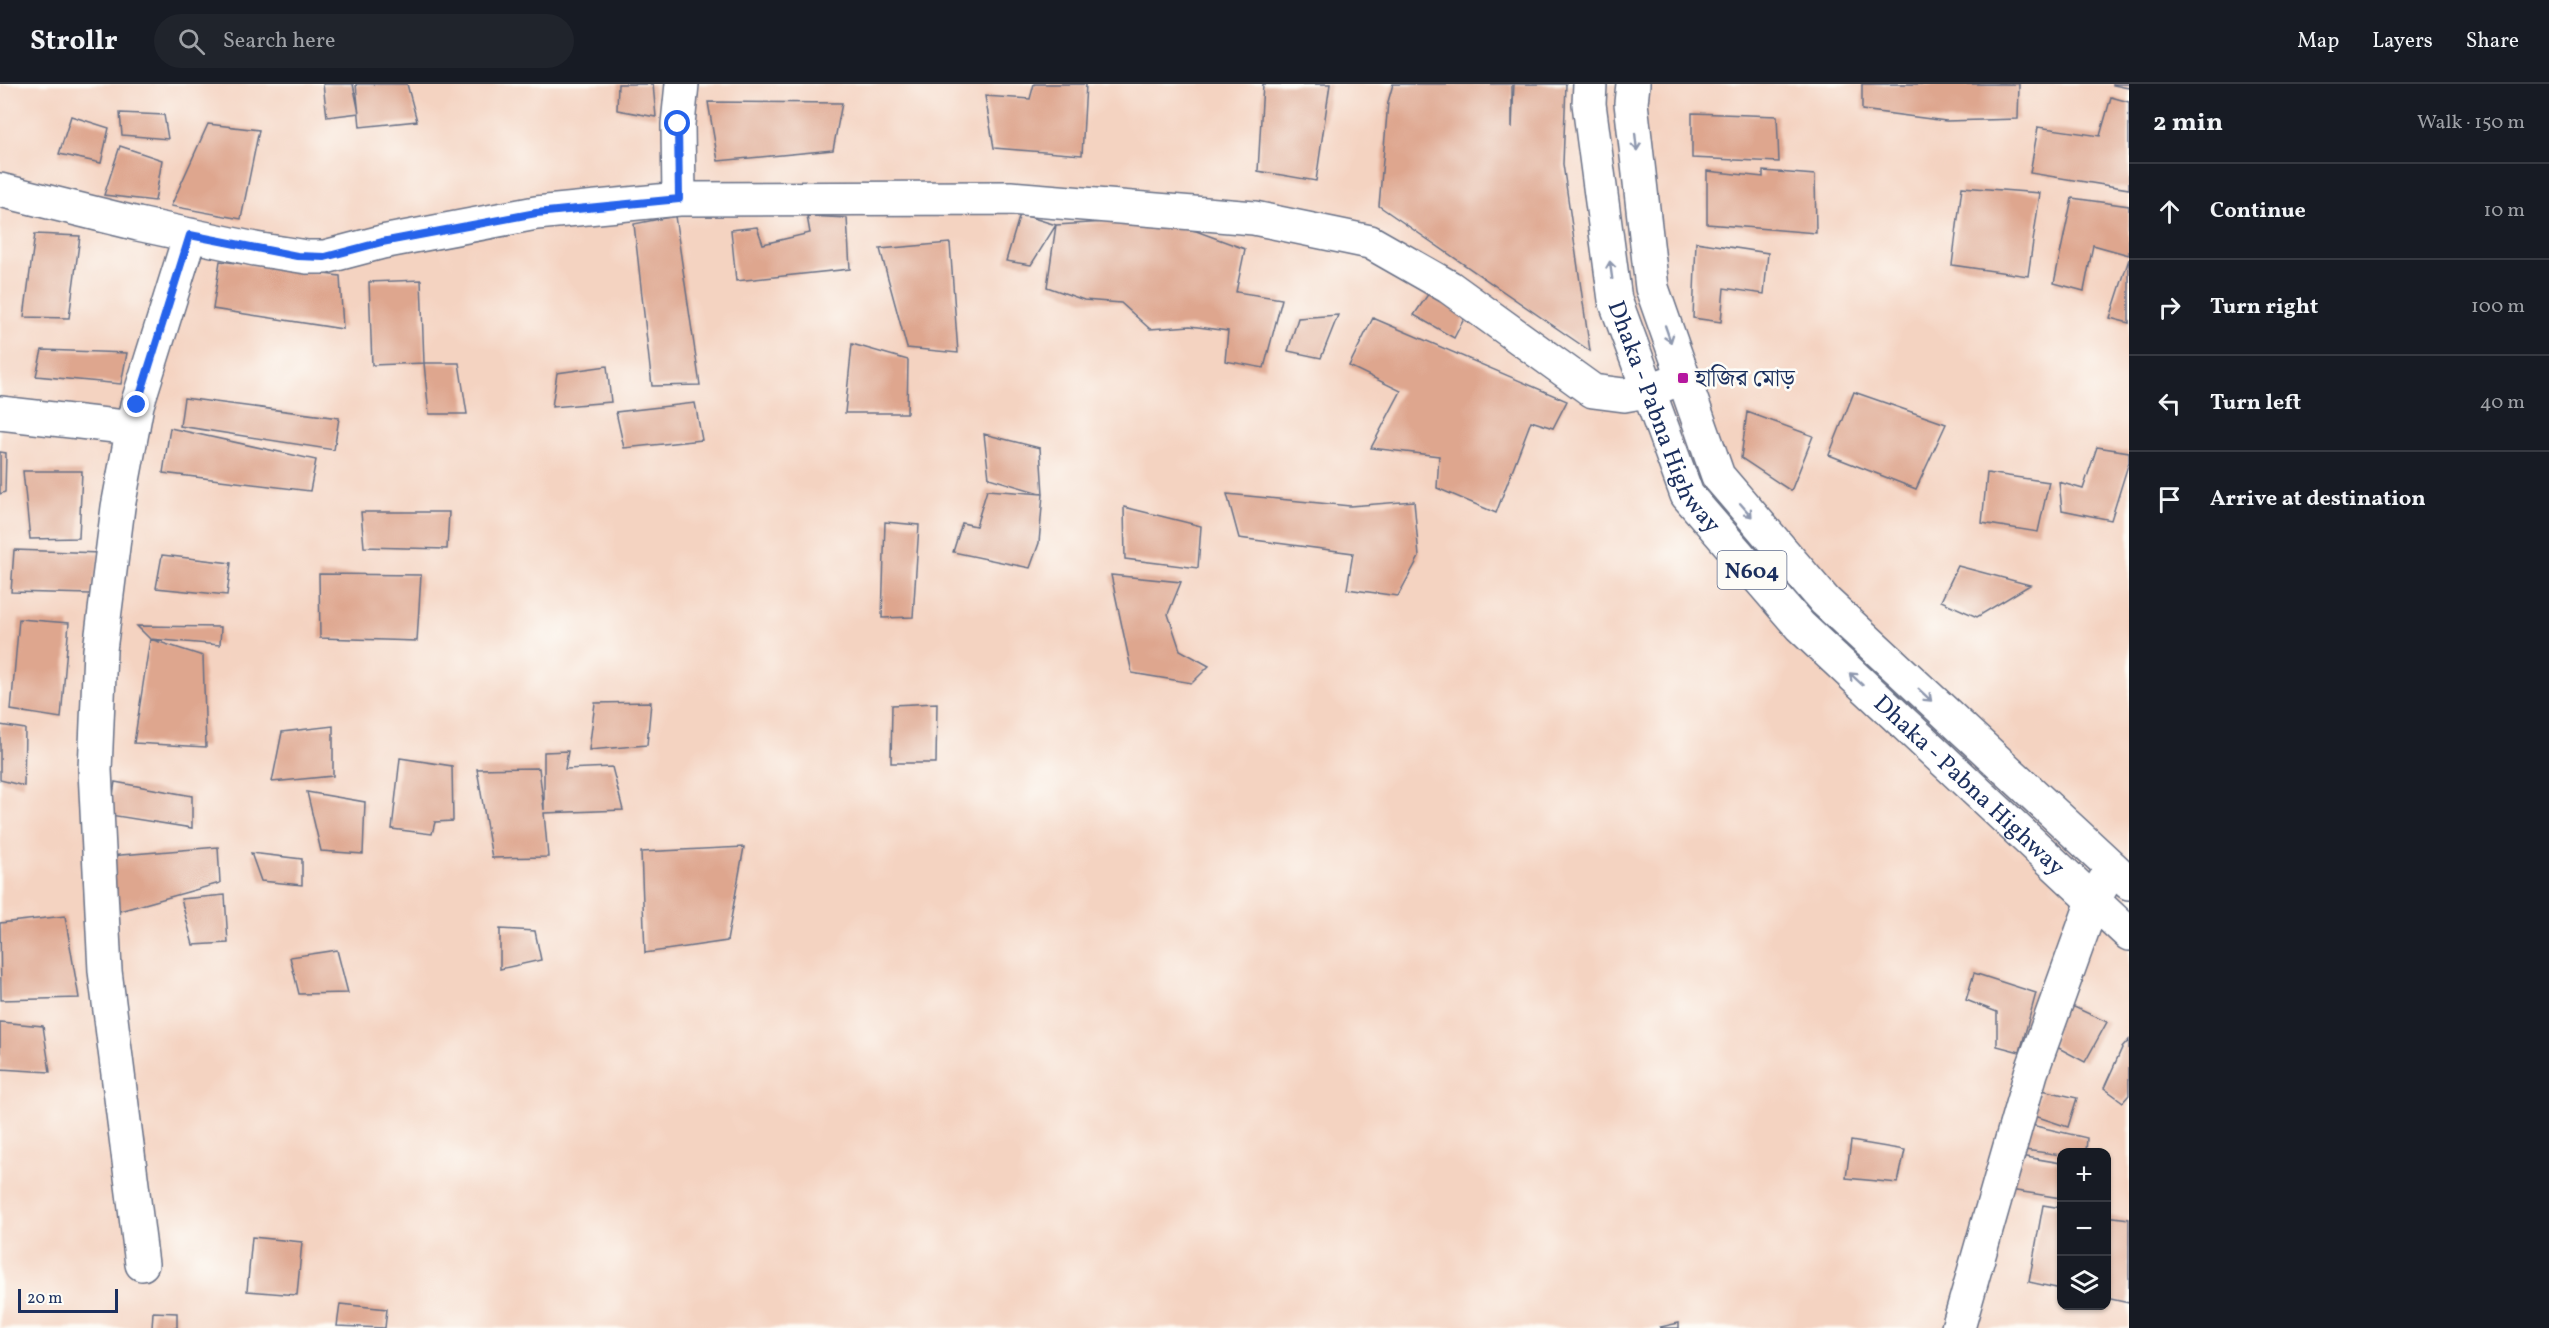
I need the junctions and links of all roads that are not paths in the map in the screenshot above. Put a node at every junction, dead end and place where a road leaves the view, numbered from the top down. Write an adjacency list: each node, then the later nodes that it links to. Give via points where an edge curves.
1 (682, 84): 5 (main road)
2 (1590, 84): 8 (main road, Dhaka - Pabna Highway / N604, one-way to 2, via 1615,300 1589,104)
3 (1633, 84): 7 (main road, Dhaka - Pabna Highway / N604, one-way to 7, via 1631,103 1652,288)
4 (0, 190): 6 (main road)
5 (679, 199): 6 (main road, via 536,213 382,242 325,257 297,256); 8 (main road, via 1010,198 1254,218 1370,242 1449,287 1593,391 1624,395)
6 (190, 235): 10 (main road)
7 (1683, 378): 8 (main road); 11 (main road, Dhaka - Pabna Highway / N604, one-way to 11, via 1718,476 1825,601)
8 (1647, 391): 12 (main road, Dhaka - Pabna Highway / N604, one-way to 8, via 1800,626 1687,495)
9 (0, 413): 10 (main road)
10 (133, 428): 14 (main road, via 118,507 100,650 95,770 105,970)
11 (2121, 876): 12 (main road)
12 (2093, 901): 13 (main road, Dhaka - Pabna Highway / N604); 15 (main road, via 2031,1073)
13 (2129, 934)
14 (142, 1263)
15 (1958, 1328)

